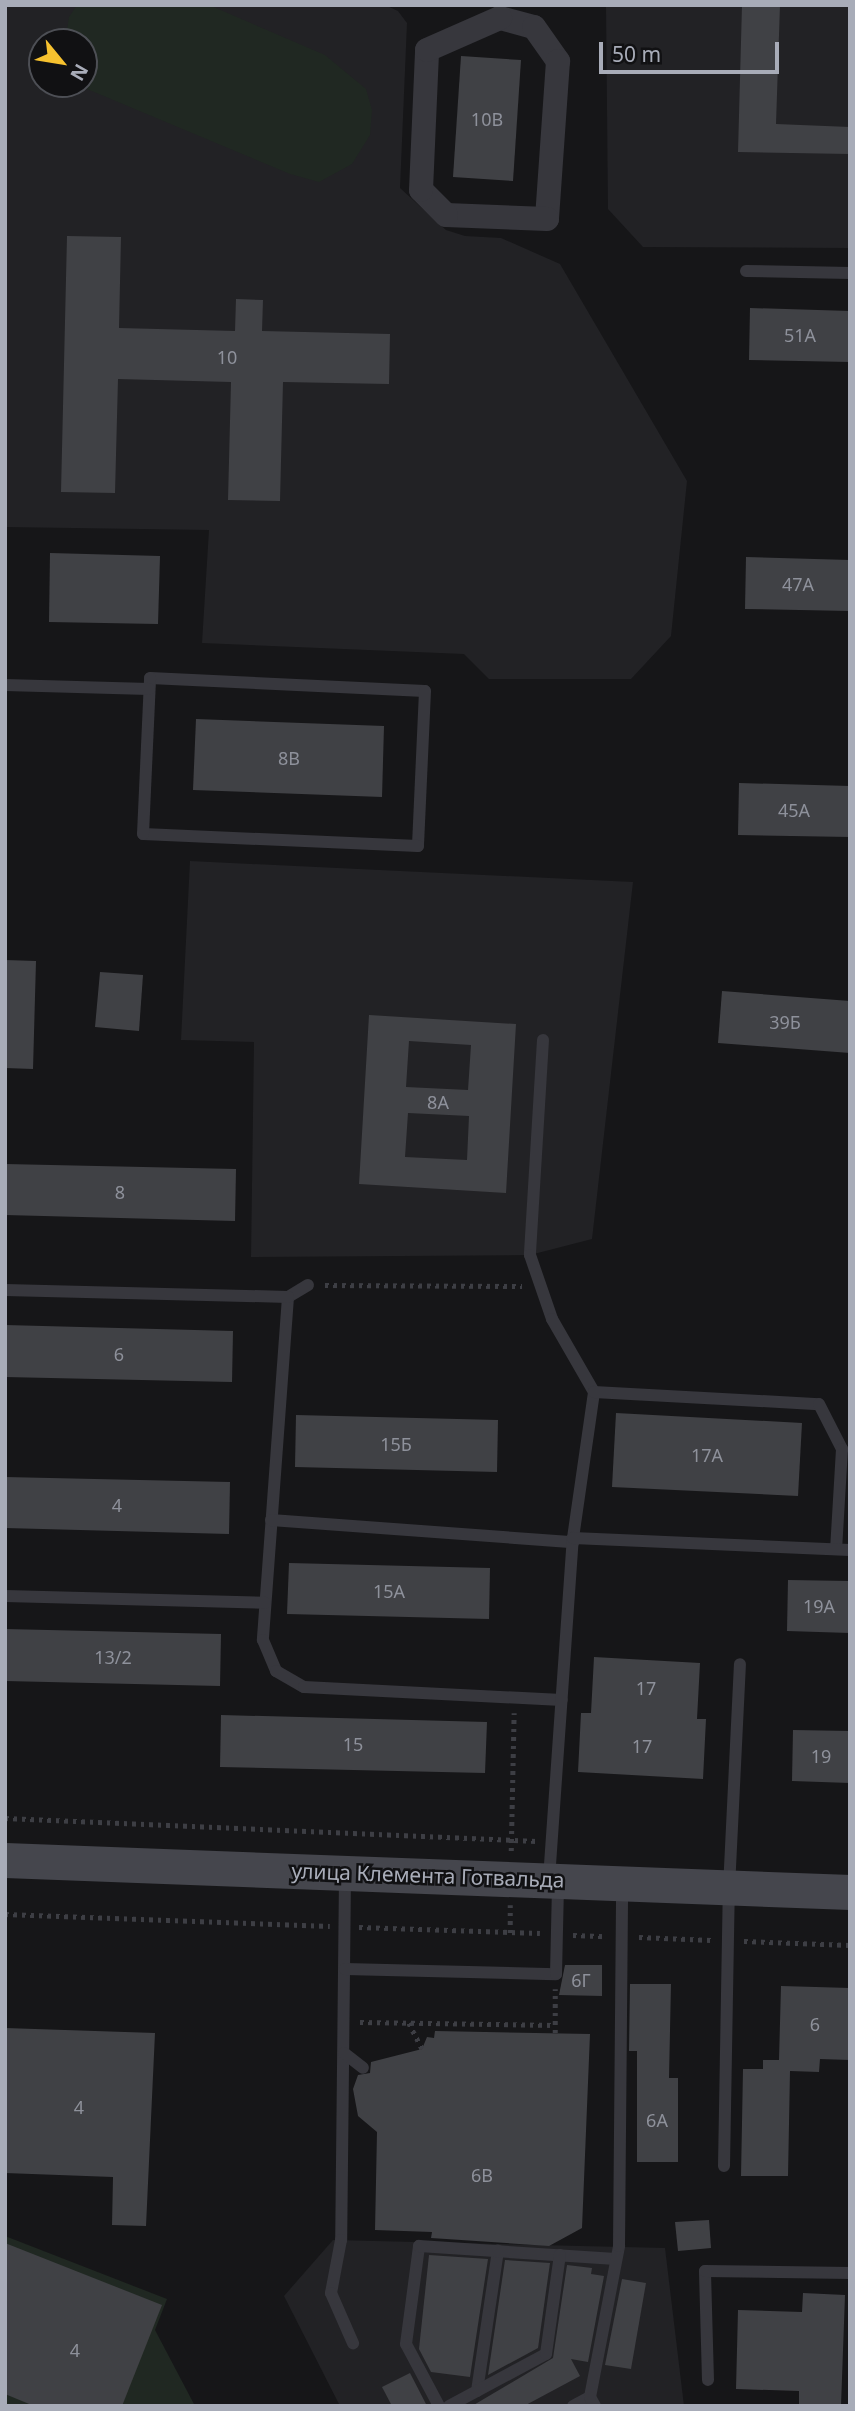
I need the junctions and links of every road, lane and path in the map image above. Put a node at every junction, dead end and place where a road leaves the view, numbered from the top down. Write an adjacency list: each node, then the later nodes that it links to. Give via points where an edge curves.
1 (500, 11): 1 (street, via 534,27 558,61 547,219 446,215 421,190 428,50)
2 (746, 271): 3 (lane)
3 (850, 273)
4 (5, 685): 5 (lane)
5 (149, 689): 5 (lane, via 143,834 418,846 425,691 150,678)
6 (543, 1040): 8 (lane, via 530,1255)
7 (308, 1285): 8 (path); 10 (lane)
8 (541, 1287): 11 (lane, via 552,1319)
9 (5, 1290): 10 (lane)
10 (288, 1297): 12 (lane)
11 (594, 1392): 13 (lane); 14 (lane, via 819,1404 842,1449)
12 (271, 1520): 13 (lane); 16 (lane)
13 (573, 1540): 14 (lane); 19 (lane)
14 (843, 1550)
15 (5, 1596): 16 (lane)
16 (265, 1603): 18 (lane, via 263,1640 276,1671 304,1687)
17 (740, 1664): 28 (lane)
18 (515, 1698): 19 (lane); 21 (path)
19 (562, 1700): 22 (lane)
20 (5, 1818): 21 (path)
21 (511, 1840): 22 (path); 25 (path)
22 (552, 1842): 26 (lane)
23 (5, 1860): 24 (street, улица Клемента Готвальда)
24 (345, 1872): 25 (street, улица Клемента Готвальда); 31 (lane)
25 (510, 1878): 26 (street, улица Клемента Готвальда); 32 (path)
26 (554, 1879): 27 (street, улица Клемента Готвальда); 33 (lane)
27 (622, 1883): 28 (street, улица Клемента Готвальда); 34 (lane)
28 (729, 1888): 29 (street, улица Клемента Готвальда); 35 (lane)
29 (850, 1892)
30 (5, 1913): 31 (path)
31 (345, 1926): 32 (path); 37 (lane)
32 (510, 1933): 33 (path)
33 (556, 1934): 34 (path); 38 (lane)
34 (622, 1937): 35 (path); 49 (lane)
35 (728, 1941): 36 (path); 46 (lane)
36 (850, 1945)
37 (345, 1969): 38 (lane); 39 (lane)
38 (556, 1974): 41 (path)
39 (344, 2022): 40 (path); 44 (lane)
40 (410, 2023): 41 (path); 43 (path)
41 (555, 2025): 42 (path)
42 (555, 2033)
43 (422, 2049)
44 (344, 2053): 45 (lane); 51 (lane, via 341,2240 331,2293)
45 (363, 2068)
46 (724, 2166)
47 (498, 2251): 48 (lane); 53 (lane); 55 (lane, via 419,2246 406,2344)
48 (560, 2255): 49 (lane); 53 (lane, via 546,2354)
49 (616, 2259): 54 (lane)
50 (850, 2273): 52 (lane, via 705,2272)
51 (353, 2343)
52 (708, 2380)
53 (477, 2391): 56 (lane)
54 (593, 2401): 57 (lane)
55 (439, 2406)
56 (449, 2406)
57 (573, 2406)

